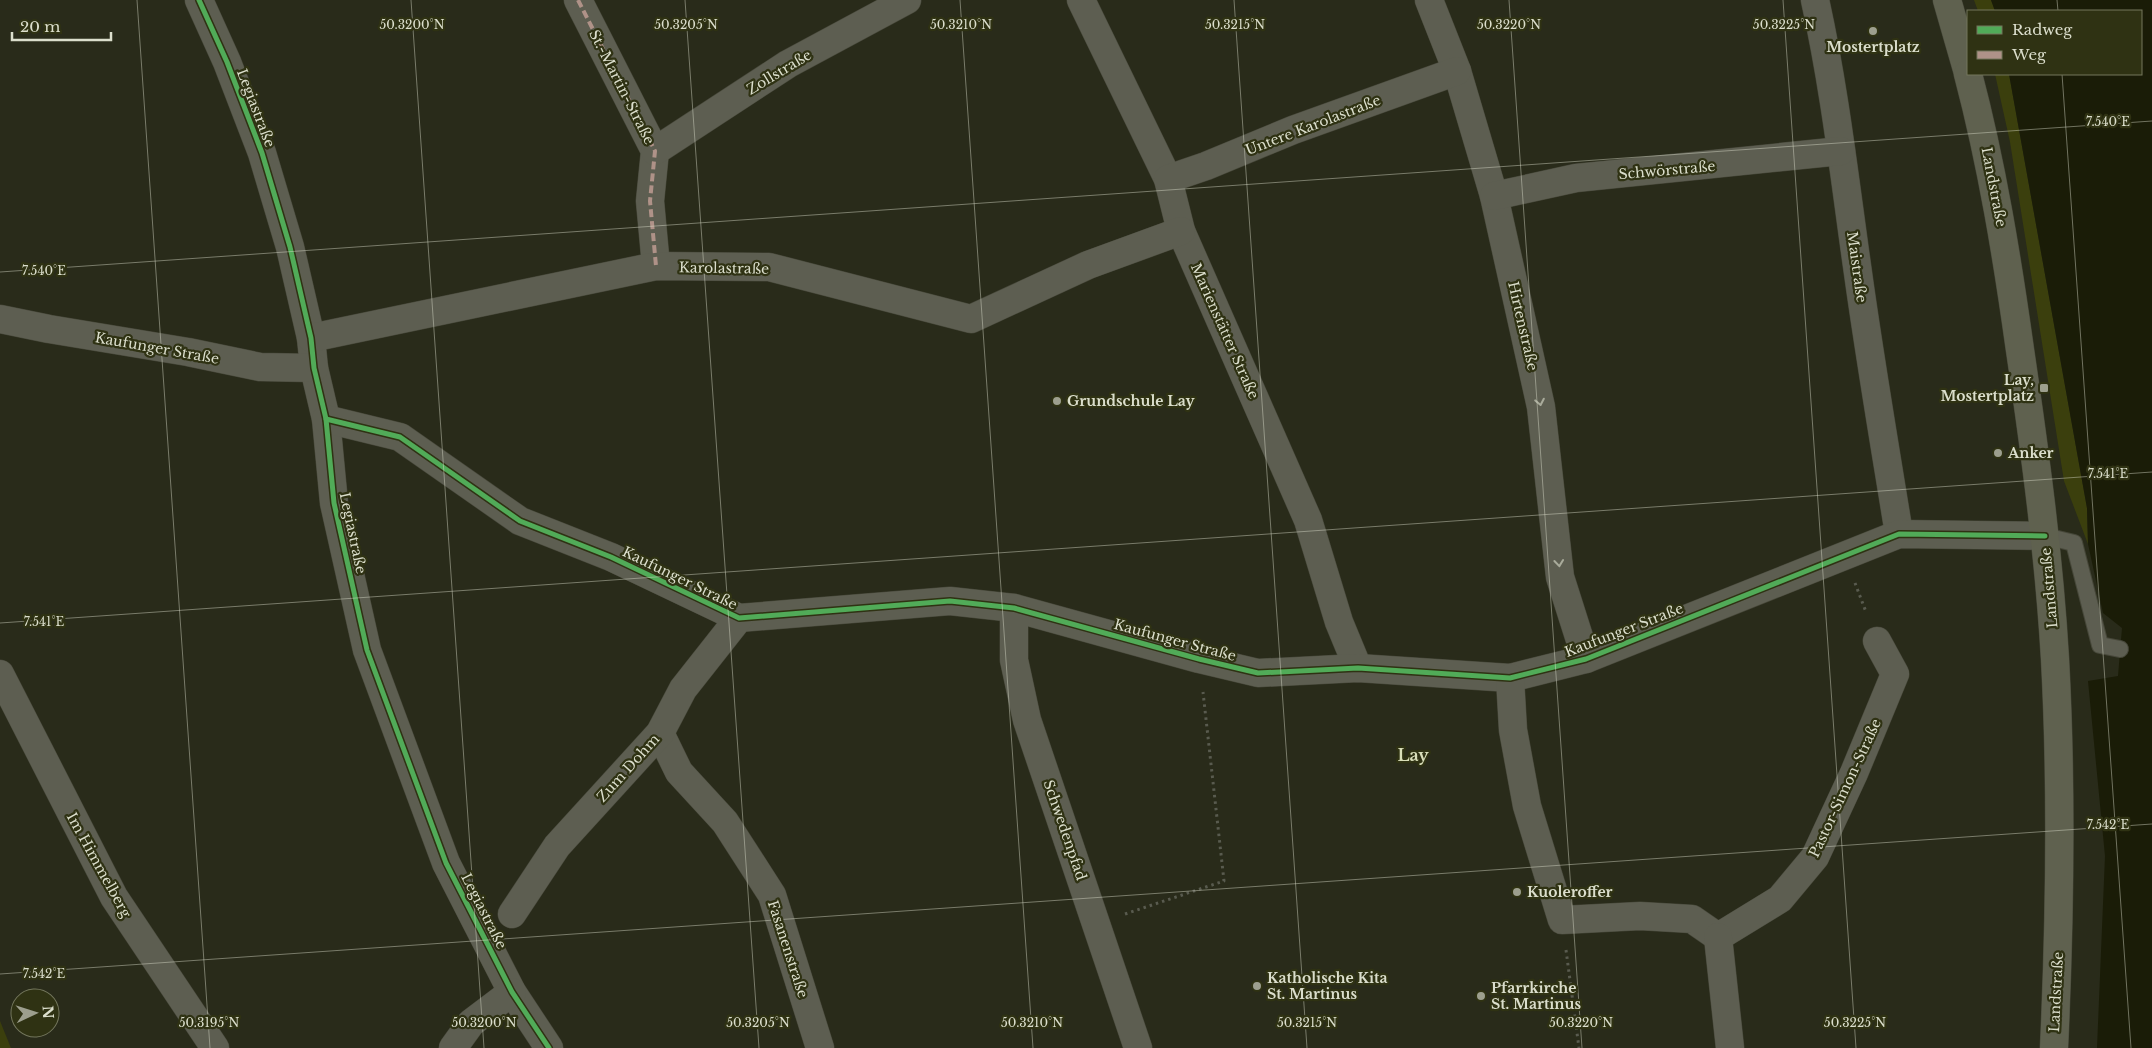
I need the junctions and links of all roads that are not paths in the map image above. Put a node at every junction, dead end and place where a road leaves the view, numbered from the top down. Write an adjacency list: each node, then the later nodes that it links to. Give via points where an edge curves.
1 (199, 0): 18 (street, Legiastraße, via 262,153 290,247)
2 (578, 0): 12 (street, St.-Martin-Straße)
3 (907, 0): 12 (street, Zollstraße, via 788,64)
4 (1081, 0): 13 (street, Marienstätter Straße)
5 (1429, 0): 9 (street, Hirtenstraße)
6 (1815, 0): 11 (street, Maistraße)
7 (1947, 0): 8 (main road, Landstraße)
8 (1967, 70)
9 (1457, 71): 13 (street, Untere Karolastraße); 14 (street, Hirtenstraße)
10 (1968, 75): 22 (main road, Landstraße, via 1991,167 2006,248)
11 (1841, 150): 14 (street, Schwörstraße, via 1576,178); 21 (street, Maistraße)
12 (655, 151): 16 (street, St.-Martin-Straße, via 650,202)
13 (1168, 179): 15 (street, Marienstätter Straße)
14 (1494, 196): 27 (street, Hirtenstraße, one-way to 27, via 1541,407 1560,577)
15 (1181, 232): 16 (street, Karolastraße, via 1088,265 971,319 770,267); 28 (street, Marienstätter Straße, via 1308,520 1338,622)
16 (656, 266): 18 (street, Karolastraße)
17 (0, 319): 19 (street, Kaufunger Straße, via 260,367)
18 (311, 338): 19 (street, Legiastraße)
19 (314, 368): 20 (street, Legiastraße)
20 (326, 419): 24 (street, Kaufunger Straße, via 400,437 520,521 611,557); 34 (street, Legiastraße, via 334,503 367,650 446,863)
21 (1899, 534): 22 (street, Kaufunger Straße); 27 (street, Kaufunger Straße)
22 (2045, 536): 26 (lane, via 2074,543 2100,645); 41 (main road, Landstraße, via 2055,658 2059,766)
23 (1014, 608): 24 (street, Kaufunger Straße, via 950,601); 28 (street, Kaufunger Straße, via 1199,660 1258,673); 39 (street, Schwedenpfad, via 1014,660 1027,720)
24 (739, 618): 31 (street, Zum Dohm, via 683,689)
25 (1876, 641): 33 (street, Pastor-Simon-Straße, via 1895,674 1815,857 1780,899)
26 (2120, 648)
27 (1586, 660): 30 (street, Kaufunger Straße)
28 (1358, 668): 30 (street, Kaufunger Straße)
29 (0, 674): 35 (street, Im Himmelberg, via 114,897)
30 (1510, 678): 33 (street, via 1514,730 1527,806 1562,920 1640,916 1692,919)
31 (660, 733): 32 (street, Zum Dohm, via 558,846); 38 (street, Fasanenstraße, via 679,772 725,822 772,895)
32 (512, 914)
33 (1718, 937): 40 (street)
34 (512, 992): 36 (street, via 471,1023); 37 (street, Legiastraße)
35 (214, 1048)
36 (453, 1048)
37 (549, 1048)
38 (820, 1048)
39 (1138, 1048)
40 (1730, 1048)
41 (2054, 1048)

